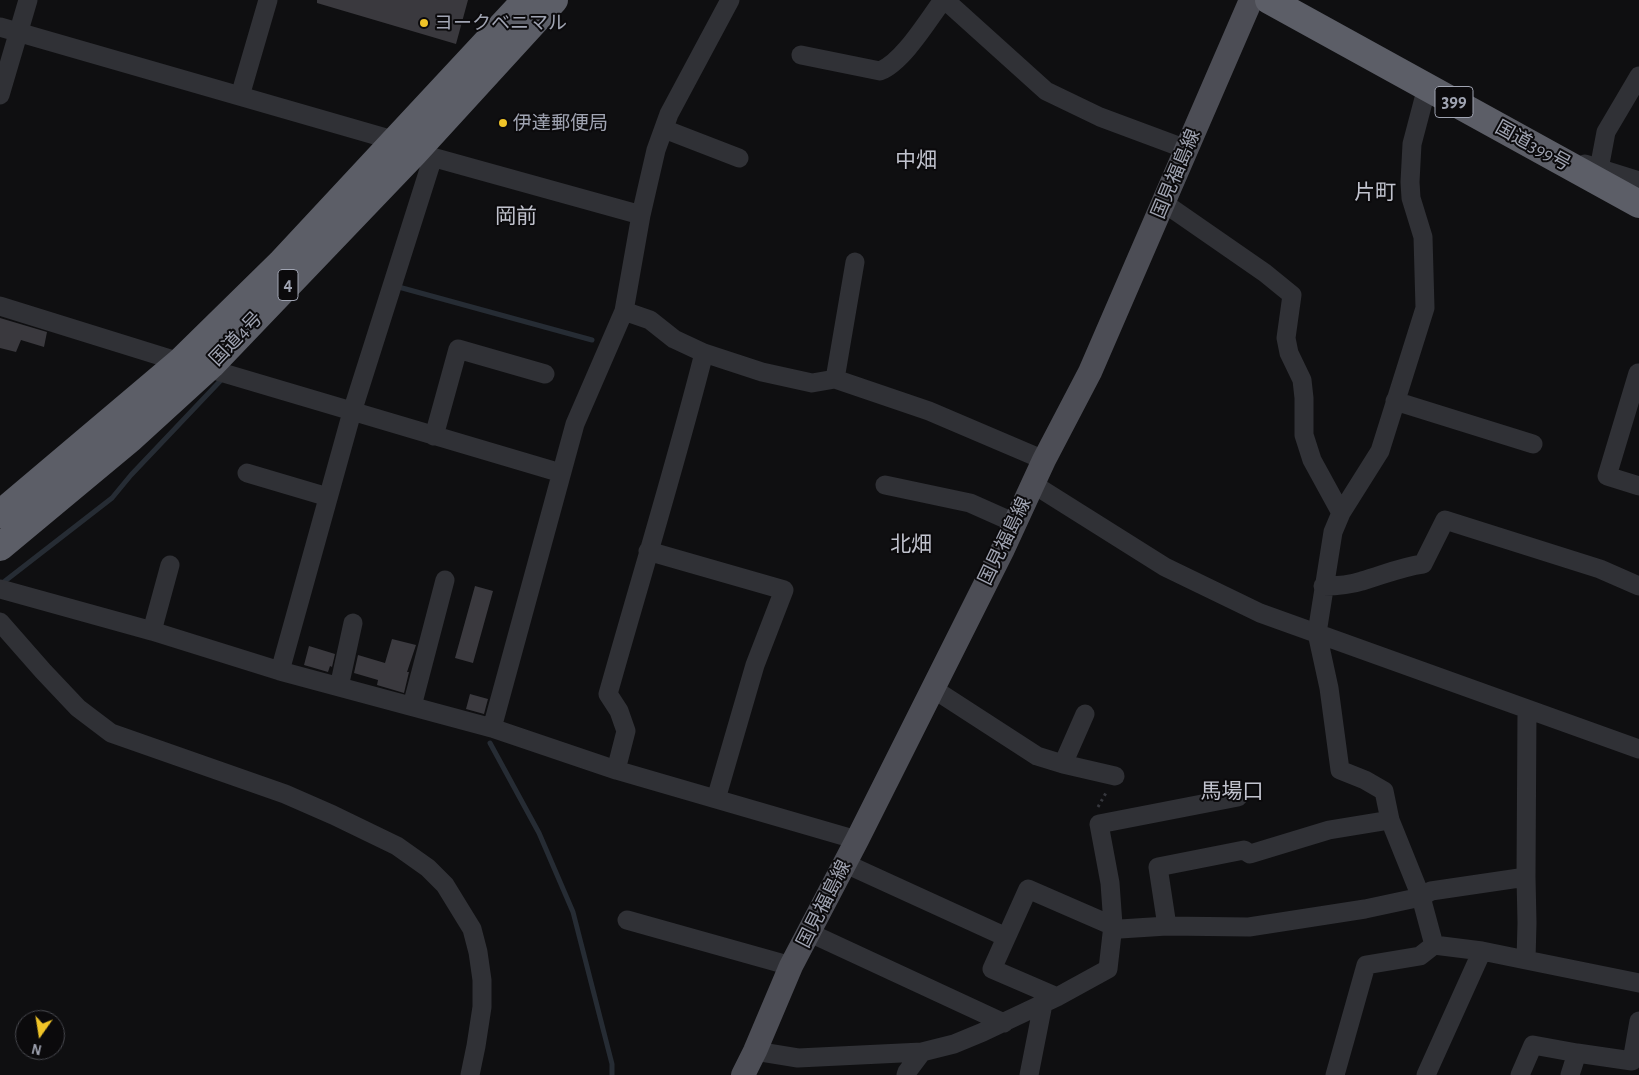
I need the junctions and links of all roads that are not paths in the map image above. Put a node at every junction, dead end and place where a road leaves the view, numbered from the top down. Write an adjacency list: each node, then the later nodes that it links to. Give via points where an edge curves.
1 (28, 0): 10 (street)
2 (268, 0): 15 (street)
3 (526, 0): 19 (highway, 国道4号 / 4)
4 (554, 0): 19 (highway, 国道4号 / 4)
5 (730, 0): 16 (street)
6 (944, 0): 11 (street, via 909,47 888,68 880,71); 17 (street, via 1046,91 1100,117)
7 (1251, 0): 17 (main road, 国見福島線)
8 (1269, 0): 13 (highway, 国道399号 / 399)
9 (0, 27): 10 (street)
10 (19, 32): 14 (street); 15 (street)
11 (801, 56)
12 (1639, 76): 21 (street, via 1606,132)
13 (1427, 87): 18 (highway, 国道399号 / 399); 35 (street, via 1412,144 1410,182 1411,198 1423,237 1425,308)
14 (0, 95)
15 (240, 96): 19 (street)
16 (664, 129): 20 (street); 25 (street)
17 (1186, 149): 23 (main road, 国見福島線)
18 (1537, 149): 21 (street); 24 (highway, 国道399号 / 399)
19 (414, 150): 25 (street); 30 (highway, 国道4号 / 4, via 281,263); 31 (highway, 国道4号 / 4); 37 (street)
20 (739, 158)
21 (1598, 168): 22 (street)
22 (1639, 181)
23 (1164, 203): 40 (main road, 国見福島線, via 1090,372); 47 (street, via 1292,295 1286,338 1289,353 1302,380 1304,435 1312,460)
24 (1639, 204)
25 (641, 215): 28 (street)
26 (855, 262): 34 (street)
27 (0, 306): 30 (street)
28 (624, 310): 29 (street, via 650,320 674,339); 42 (street, via 575,424)
29 (704, 353): 34 (street, via 762,372 812,383); 51 (street, via 684,434)
30 (180, 362): 48 (highway, 国道4号 / 4)
31 (211, 365): 37 (street, via 220,372); 50 (highway, 国道4号 / 4, via 131,438)
32 (1638, 373): 36 (street)
33 (545, 374): 38 (street, via 458,349)
34 (835, 379): 40 (street, via 929,411)
35 (1395, 401): 39 (street); 47 (street, via 1380,451)
36 (1634, 403): 45 (street, via 1607,476)
37 (354, 415): 38 (street); 46 (street)
38 (434, 436): 42 (street)
39 (1533, 444)
40 (1044, 460): 43 (main road, 国見福島線)
41 (247, 473): 46 (street)
42 (561, 473): 67 (street)
43 (1033, 484): 49 (main road, 国見福島線); 60 (street, via 1165,568 1260,613)
44 (885, 485): 49 (street, via 970,503)
45 (1639, 486)
46 (328, 496): 61 (street)
47 (1341, 513): 54 (street, via 1333,532)
48 (0, 514)
49 (1015, 523): 63 (main road, 国見福島線)
50 (0, 547)
51 (648, 551): 70 (street, via 608,694 626,731); 73 (street, via 784,590 755,665)
52 (170, 565): 59 (street)
53 (445, 580): 64 (street)
54 (1323, 586): 55 (street, via 1361,582 1405,566 1423,564 1445,520 1600,569); 60 (street)
55 (1639, 586)
56 (0, 589): 59 (street)
57 (0, 622): 95 (street, via 78,708 111,733 285,794 372,832 428,868 445,885 460,908 472,929 478,952 482,1007)
58 (353, 623): 62 (street)
59 (152, 631): 61 (street)
60 (1317, 633): 65 (street); 74 (street, via 1329,688 1340,770 1384,791)
61 (280, 671): 62 (street)
62 (339, 687): 64 (street)
63 (932, 688): 69 (street, via 1037,756); 75 (main road, 国見福島線)
64 (412, 706): 67 (street)
65 (1527, 708): 68 (street); 77 (street)
66 (1085, 714): 69 (street)
67 (492, 728): 70 (street)
68 (1639, 749)
69 (1063, 764): 71 (street)
70 (616, 770): 73 (street)
71 (1115, 776)
72 (1238, 797): 80 (street, via 1099,824 1110,883)
73 (716, 799): 75 (street)
74 (1390, 820): 78 (street); 81 (street, via 1329,830 1250,854 1244,850 1158,867)
75 (857, 840): 76 (main road, 国見福島線)
76 (844, 863): 82 (main road, 国見福島線); 83 (street)
77 (1526, 877): 78 (street, via 1432,891); 86 (street)
78 (1421, 897): 81 (street, via 1249,927); 84 (street)
79 (627, 920): 87 (street)
80 (1113, 925): 81 (street, via 1120,929); 83 (street, via 1028,889); 89 (street, via 1108,969)
81 (1167, 926)
82 (810, 933): 87 (main road, 国見福島線); 91 (street)
83 (1006, 937): 89 (street, via 992,969)
84 (1434, 945): 85 (street); 99 (street, via 1420,956 1366,965)
85 (1482, 951): 86 (street); 100 (street)
86 (1526, 960): 88 (street)
87 (791, 966): 92 (main road, 国見福島線)
88 (1639, 983)
89 (1050, 1001): 91 (street); 98 (street)
90 (1639, 1020): 94 (street, via 1632,1061)
91 (1004, 1023): 93 (street, via 954,1044)
92 (755, 1051): 93 (street, via 798,1058); 96 (main road, 国見福島線)
93 (922, 1052): 97 (street)
94 (1577, 1053): 101 (street, via 1533,1045); 102 (street)
95 (470, 1075)
96 (743, 1075)
97 (906, 1075)
98 (1029, 1075)
99 (1335, 1075)
100 (1426, 1075)
101 (1520, 1075)
102 (1570, 1075)

